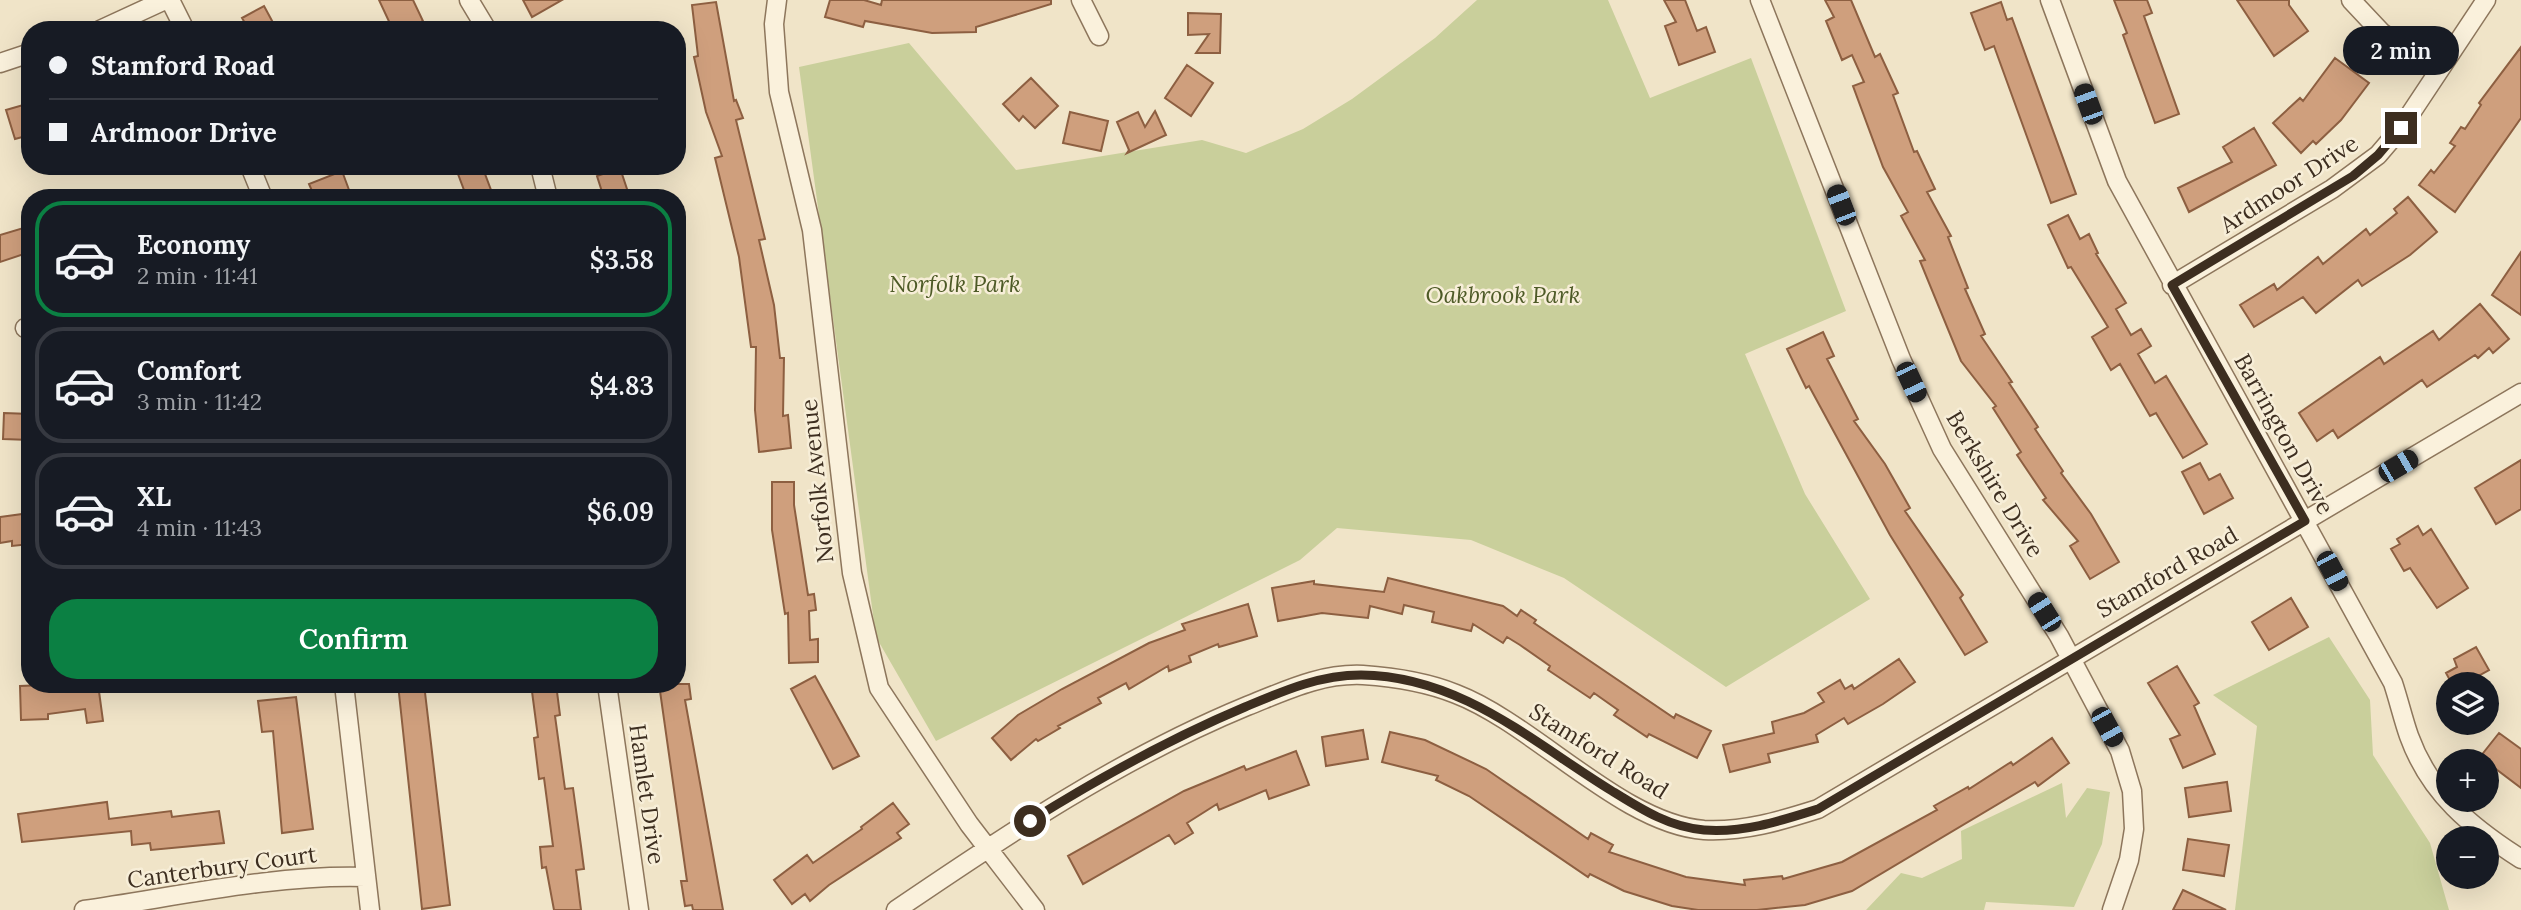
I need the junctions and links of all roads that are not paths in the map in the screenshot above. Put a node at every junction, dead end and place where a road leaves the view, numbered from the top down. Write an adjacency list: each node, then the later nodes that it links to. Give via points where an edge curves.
1 (168, 0): 9 (street); 10 (street)
2 (469, 0): 11 (street)
3 (777, 0): 22 (street, Norfolk Avenue, via 779,92 811,230 852,573 872,660 879,688)
4 (1081, 0): 12 (street)
5 (1760, 0): 19 (street, Berkshire Drive, via 1901,359 1942,449)
6 (2050, 0): 16 (street, Barrington Drive, via 2118,181)
7 (2351, 0): 15 (street, via 2381,32)
8 (2486, 0): 15 (street, Ardmoor Drive)
9 (120, 21)
10 (180, 21)
11 (482, 21)
12 (1099, 36)
13 (21, 56): 14 (street)
14 (0, 63)
15 (2437, 72): 16 (street, Ardmoor Drive, via 2401,128 2353,176)
16 (2172, 285): 18 (street, Barrington Drive)
17 (2521, 393): 18 (street, Stamford Road)
18 (2305, 521): 19 (street, Stamford Road); 23 (street, Barrington Drive, via 2393,683 2425,772 2468,823)
19 (2070, 658): 22 (street, Stamford Road, via 1818,809 1759,827 1703,830 1660,820 1457,694 1362,675 1311,680 1208,723 1115,768); 30 (street, Berkshire Drive, via 2120,751 2132,791 2134,830 2129,860)
20 (345, 693): 24 (street)
21 (608, 693): 27 (street, Hamlet Drive)
22 (987, 848): 28 (street, Stamford Road); 29 (street, Norfolk Avenue)
23 (2521, 859)
24 (366, 877): 25 (street, Canterbury Court, via 276,883); 26 (street)
25 (84, 910)
26 (370, 910)
27 (639, 910)
28 (896, 910)
29 (1035, 910)
30 (2112, 910)

